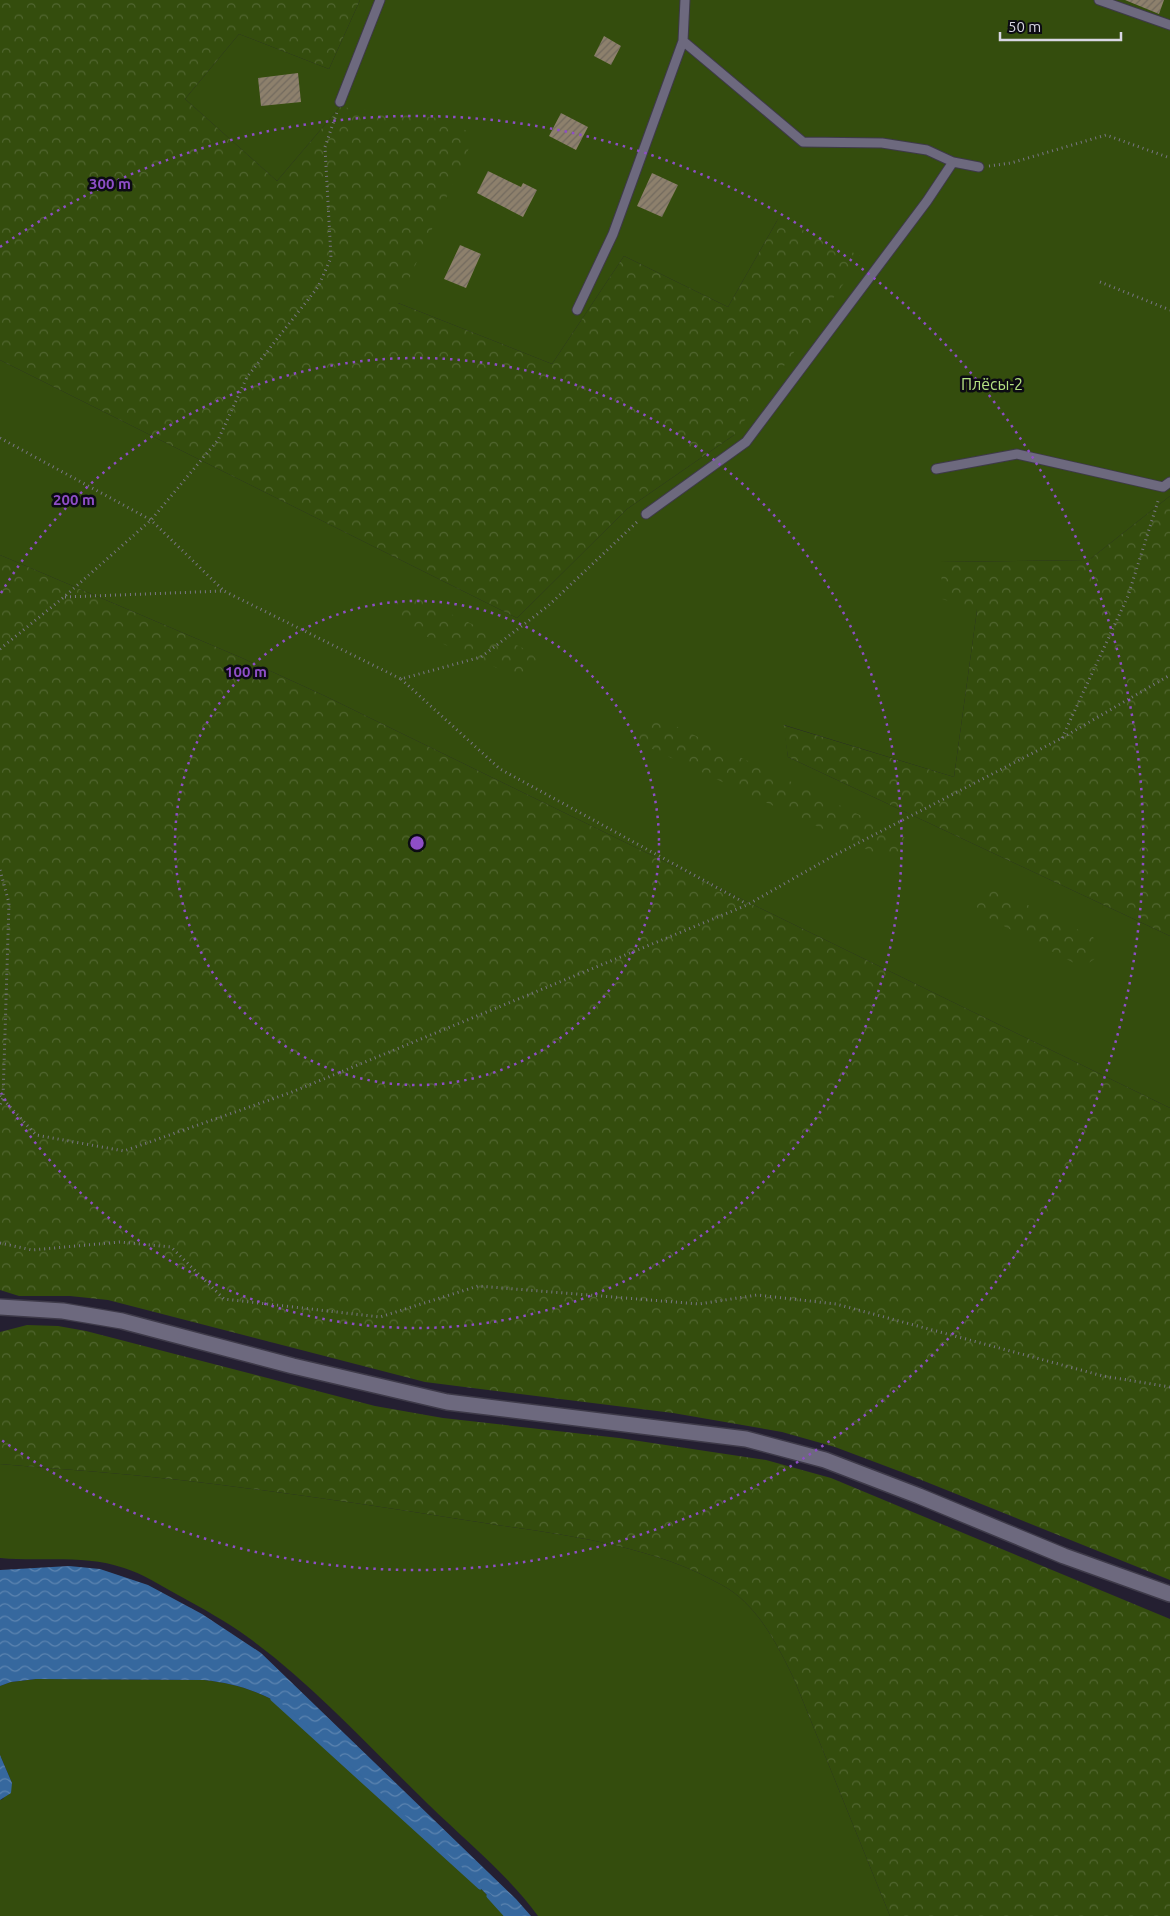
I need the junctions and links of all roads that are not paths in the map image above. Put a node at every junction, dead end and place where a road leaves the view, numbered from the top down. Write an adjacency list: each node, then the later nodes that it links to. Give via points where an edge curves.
1 (380, 0): 6 (lane)
2 (686, 0): 5 (lane)
3 (1099, 0): 4 (lane)
4 (1170, 25)
5 (683, 41): 7 (lane, via 803,142 882,143 927,150); 9 (lane, via 613,234)
6 (340, 102)
7 (954, 162): 8 (lane); 12 (lane, via 746,442)
8 (979, 167)
9 (577, 310)
10 (936, 470): 11 (lane, via 1017,454)
11 (1166, 484)
12 (646, 514)
13 (0, 1308): 14 (street, via 62,1311 122,1321 447,1402 746,1439 824,1460 1064,1556)
14 (1170, 1594)

